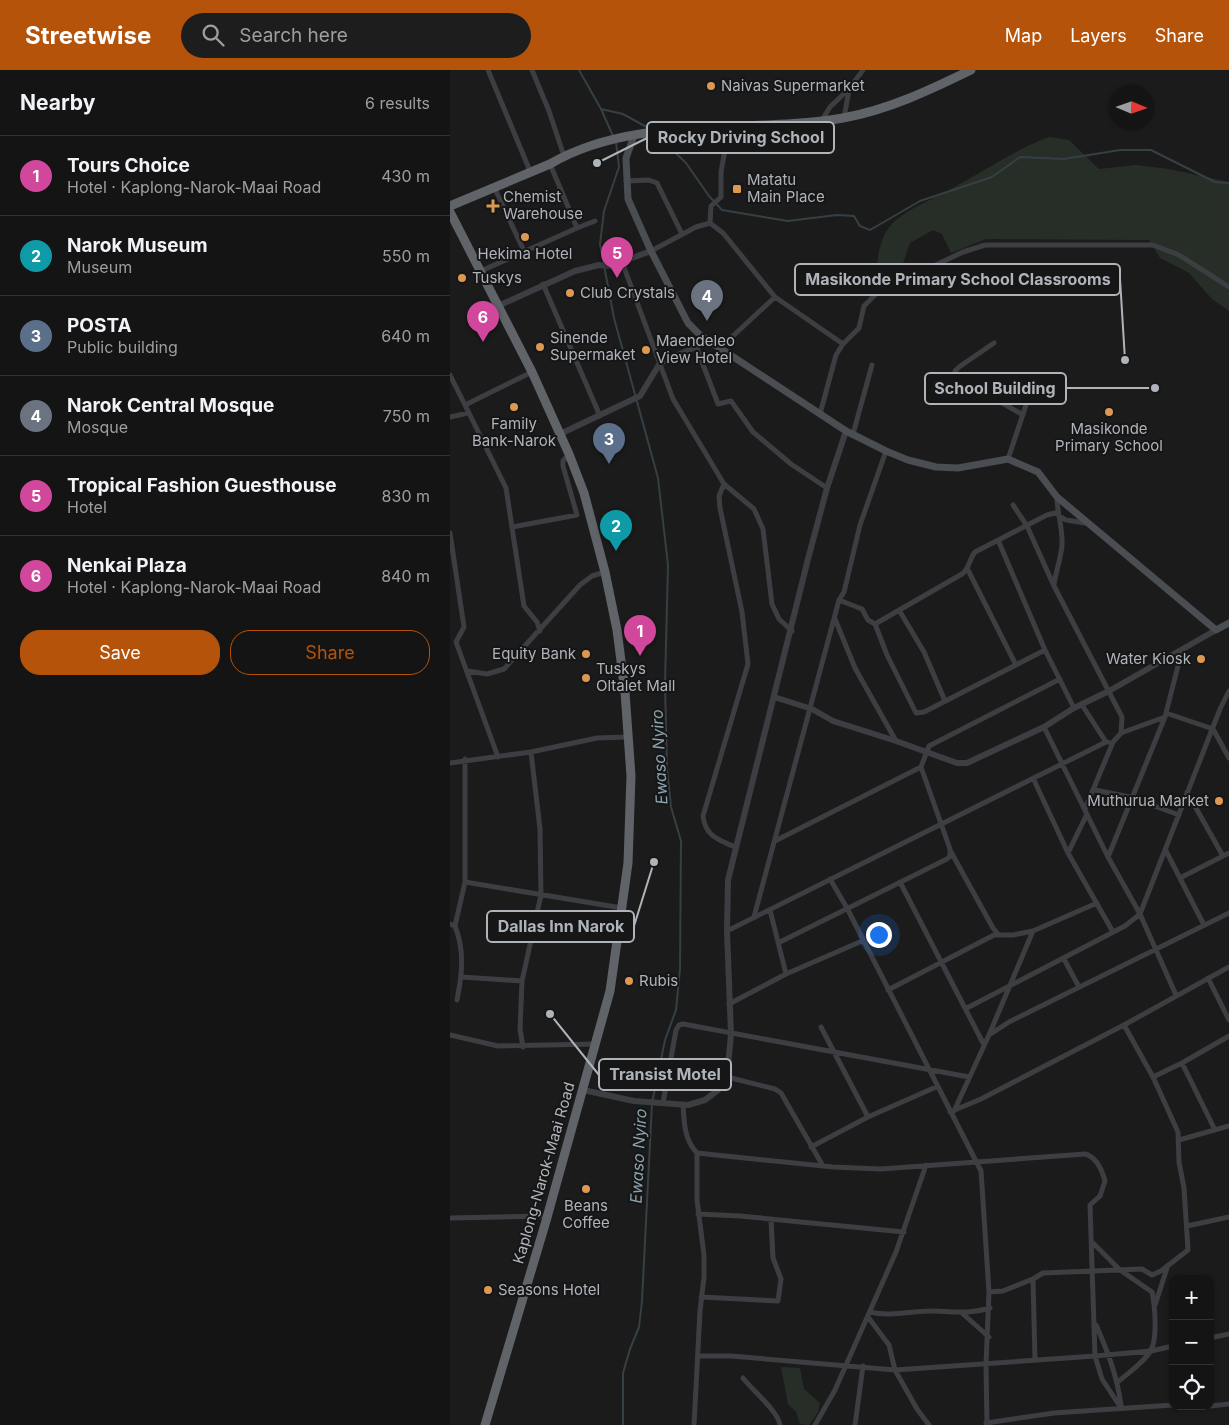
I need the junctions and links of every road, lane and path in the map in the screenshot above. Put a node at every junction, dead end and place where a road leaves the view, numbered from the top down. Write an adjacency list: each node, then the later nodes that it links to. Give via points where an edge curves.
1 (488, 70): 12 (street)
2 (532, 70): 10 (street)
3 (863, 70): 5 (street)
4 (971, 70): 6 (highway, via 884,108)
5 (849, 89): 6 (street); 7 (street, via 830,107)
6 (844, 118): 7 (highway)
7 (822, 120): 8 (highway)
8 (729, 127): 9 (highway, via 660,131); 18 (street, via 721,172 722,190 711,206)
9 (634, 136): 10 (highway); 13 (main road, via 626,158)
10 (564, 156): 11 (highway)
11 (550, 164): 12 (highway); 19 (street)
12 (530, 171): 14 (highway)
13 (626, 180): 20 (street, via 658,183); 22 (main road, via 628,199)
14 (494, 187): 15 (highway); 21 (street)
15 (450, 206)
16 (450, 212): 24 (highway, Kaplong-Narok-Maai Road)
17 (595, 221): 19 (street)
18 (710, 223): 20 (street); 27 (street, via 723,233)
19 (577, 228): 21 (street)
20 (682, 234): 22 (street)
21 (524, 251): 24 (street)
22 (651, 251): 23 (street); 29 (main road, via 688,323)
23 (622, 262): 25 (street, via 575,271); 34 (street)
24 (481, 271): 28 (highway, Kaplong-Narok-Maai Road)
25 (543, 284): 28 (street); 43 (street)
26 (1229, 287): 30 (street, via 1179,255 1153,245 985,245 877,293 864,306 859,328)
27 (775, 297): 30 (street); 33 (street)
28 (498, 306): 36 (highway, Kaplong-Narok-Maai Road)
29 (709, 341): 32 (street); 33 (main road)
30 (843, 344): 41 (street, via 836,355)
31 (994, 344): 42 (street, via 959,367 955,371 956,376)
32 (696, 346): 34 (street); 52 (street, via 718,404 731,401 753,432 791,464)
33 (720, 348): 41 (main road)
34 (660, 363): 43 (street, via 640,396); 51 (street, via 673,399)
35 (872, 365): 47 (street)
36 (532, 372): 39 (street); 46 (highway, Kaplong-Narok-Maai Road)
37 (450, 375): 39 (street)
38 (1061, 392): 42 (street, via 1034,389)
39 (465, 405): 40 (street)
40 (468, 412): 44 (street); 58 (street, via 504,484)
41 (820, 414): 45 (main road)
42 (1023, 415): 50 (street)
43 (600, 416): 46 (street)
44 (450, 418)
45 (846, 431): 47 (main road); 52 (street)
46 (560, 434): 49 (highway, Kaplong-Narok-Maai Road)
47 (853, 434): 48 (main road)
48 (886, 451): 50 (main road, via 936,467 958,468); 64 (street, via 860,525 844,592)
49 (569, 454): 58 (street, via 563,466 577,516); 62 (highway, Kaplong-Narok-Maai Road, via 584,493)
50 (1008, 459): 53 (main road, via 1038,472)
51 (724, 484): 71 (street, via 747,502 759,518 772,604 779,619); 110 (street, via 719,496 720,508 742,612 748,664 704,816 704,826 710,834)
52 (827, 488): 71 (street)
53 (1057, 497): 55 (street, via 1057,510); 56 (main road)
54 (1013, 505): 57 (street)
55 (1061, 517): 56 (street); 57 (street, via 1051,514); 63 (street, via 1063,542)
56 (1090, 524): 69 (main road)
57 (1027, 526): 60 (street); 63 (street)
58 (512, 527): 70 (street, via 524,606)
59 (450, 533): 73 (street, via 464,627)
60 (998, 540): 61 (street, via 975,552 970,557); 74 (street)
61 (968, 570): 65 (street); 76 (street)
62 (605, 572): 70 (street, via 586,580); 90 (highway, Kaplong-Narok-Maai Road, via 622,659)
63 (1054, 586): 79 (street)
64 (839, 600): 66 (street); 68 (street, via 862,609 868,620)
65 (900, 610): 68 (street); 82 (street, via 924,652)
66 (835, 618): 85 (street); 91 (street, via 855,668)
67 (1229, 623): 69 (main road)
68 (875, 624): 82 (street, via 915,712 920,714)
69 (1216, 630): 75 (street)
70 (540, 631): 77 (street, via 504,669 487,674)
71 (792, 631): 81 (street)
72 (450, 639): 73 (street)
73 (456, 642): 77 (street)
74 (1045, 650): 76 (street); 78 (street)
75 (1182, 650): 79 (street); 86 (street)
76 (1016, 665): 82 (street)
77 (467, 671): 96 (street)
78 (1060, 679): 84 (street); 95 (street, via 932,742)
79 (1109, 691): 83 (street); 89 (street, via 1122,717)
80 (1229, 691): 88 (street)
81 (774, 698): 85 (street); 110 (street)
82 (945, 701)
83 (1082, 705): 84 (street); 92 (street)
84 (1074, 708): 87 (street)
85 (812, 709): 91 (street, via 833,721); 109 (street)
86 (1166, 715): 88 (street); 89 (street); 105 (street)
87 (1044, 727): 95 (street, via 967,764); 100 (street)
88 (1213, 729): 97 (street); 104 (street)
89 (1121, 732): 93 (street)
90 (629, 737): 94 (street, via 597,738); 123 (highway, Kaplong-Narok-Maai Road, via 630,832)
91 (896, 741): 95 (street)
92 (1106, 742): 93 (street); 100 (street)
93 (1113, 742): 103 (street)
94 (531, 752): 96 (street); 121 (street, via 540,829)
95 (925, 753): 101 (street)
96 (498, 757): 98 (street)
97 (1229, 758)
98 (466, 759): 99 (street); 119 (street)
99 (450, 763)
100 (1063, 764): 102 (street); 106 (street)
101 (921, 767): 108 (street); 109 (street)
102 (1033, 778): 108 (street); 113 (street)
103 (1094, 790): 105 (street); 106 (street)
104 (1187, 792): 107 (street); 115 (street)
105 (1130, 797): 107 (street); 116 (street)
106 (1086, 812): 113 (street); 116 (street)
107 (1179, 815): 111 (street)
108 (940, 823): 112 (street); 118 (street)
109 (775, 841): 128 (street)
110 (735, 847): 132 (street, via 728,882)
111 (1166, 851): 117 (street); 127 (street)
112 (951, 852): 120 (street, via 947,859); 134 (street, via 993,928)
113 (1068, 853): 122 (street)
114 (1229, 853): 115 (street)
115 (1223, 856): 117 (street)
116 (1108, 857): 127 (street)
117 (1180, 878): 130 (street)
118 (830, 880): 124 (street); 125 (street)
119 (465, 882): 121 (street); 129 (street)
120 (900, 882): 124 (street); 139 (street)
121 (541, 895): 123 (street); 144 (street)
122 (1097, 903): 131 (street); 133 (street)
123 (622, 908): 159 (highway, Kaplong-Narok-Maai Road, via 616,962)
124 (847, 908): 135 (street); 136 (street)
125 (770, 910): 128 (street); 136 (street)
126 (1229, 913): 130 (street)
127 (1140, 914): 133 (street); 137 (street)
128 (754, 917): 132 (street)
129 (453, 925): 142 (street, via 461,946)
130 (1204, 925): 137 (street)
131 (1033, 930): 134 (street); 145 (street)
132 (727, 931): 150 (street)
133 (1113, 932): 138 (street)
134 (1001, 936): 139 (street, via 994,935)
135 (862, 941): 141 (street); 147 (street)
136 (778, 943): 141 (street)
137 (1156, 948): 146 (street); 148 (street)
138 (1064, 959): 145 (street); 146 (street)
139 (941, 962): 147 (street); 151 (street)
140 (1229, 967): 143 (street)
141 (786, 974): 150 (street)
142 (462, 977): 144 (street); 149 (street)
143 (1208, 978): 148 (street); 152 (street)
144 (522, 981): 161 (street, via 520,1029)
145 (1008, 986): 151 (street); 157 (street)
146 (1079, 988): 157 (street, via 1009,1022)
147 (888, 990): 164 (street)
148 (1176, 994): 153 (street)
149 (457, 1000)
150 (729, 1004): 155 (street)
151 (967, 1008): 160 (street)
152 (1229, 1020)
153 (1124, 1025): 167 (street); 172 (street)
154 (821, 1027): 162 (street)
155 (731, 1034): 162 (street); 165 (street); 170 (street, via 679,1025)
156 (450, 1035): 161 (street, via 476,1042)
157 (989, 1036): 160 (street)
158 (1229, 1036): 163 (street)
159 (596, 1044): 161 (street); 169 (highway, Kaplong-Narok-Maai Road)
160 (984, 1045): 166 (street)
161 (523, 1047)
162 (833, 1052): 164 (street); 173 (street)
163 (1182, 1063): 167 (street); 175 (street)
164 (929, 1068): 166 (street); 168 (street)
165 (727, 1077): 171 (street, via 712,1096); 177 (street, via 778,1090)
166 (969, 1077): 172 (street)
167 (1153, 1077): 176 (street)
168 (936, 1087): 172 (street); 173 (street)
169 (583, 1090): 170 (street); 183 (highway, Kaplong-Narok-Maai Road)
170 (663, 1104): 171 (street)
171 (683, 1104): 178 (street, via 685,1130)
172 (952, 1112): 179 (street)
173 (868, 1117): 177 (street)
174 (1229, 1126): 175 (street)
175 (1215, 1130): 176 (street)
176 (1179, 1140): 187 (street)
177 (811, 1147): 181 (street)
178 (697, 1153): 181 (street); 182 (street)
179 (975, 1162): 180 (street); 189 (street, via 1091,1156 1105,1181 1100,1196 1090,1205); 194 (street, via 982,1177)
180 (926, 1165): 181 (street, via 881,1169); 188 (street)
181 (823, 1166)
182 (698, 1214): 186 (street); 195 (street, via 704,1255)
183 (547, 1216): 184 (street); 221 (highway, Kaplong-Narok-Maai Road)
184 (450, 1218)
185 (1229, 1218): 187 (street)
186 (771, 1219): 188 (street); 195 (street, via 773,1258 781,1279 778,1301)
187 (1187, 1226): 190 (street, via 1188,1250)
188 (904, 1232): 199 (street)
189 (1092, 1243): 191 (street); 192 (street)
190 (1168, 1265): 191 (street, via 1152,1275 1142,1269); 196 (street)
191 (1120, 1270): 192 (street); 196 (street, via 1152,1292)
192 (1093, 1271): 193 (street, via 1043,1274); 200 (street)
193 (1033, 1279): 194 (street, via 1003,1291); 209 (street)
194 (989, 1292): 197 (street)
195 (701, 1297): 207 (street)
196 (1155, 1306): 205 (street)
197 (990, 1308): 198 (street); 202 (street)
198 (962, 1314): 199 (street, via 931,1311); 202 (street)
199 (869, 1315): 211 (street); 213 (street, via 889,1345)
200 (1095, 1324): 206 (street); 208 (street)
201 (1229, 1334): 203 (street)
202 (989, 1337): 210 (street)
203 (1214, 1337)
204 (1169, 1347): 205 (street)
205 (1151, 1351): 206 (street); 215 (street)
206 (1109, 1355): 208 (street); 215 (street)
207 (698, 1356): 211 (street); 222 (street)
208 (1095, 1356): 209 (street); 219 (street, via 1102,1379)
209 (1035, 1360): 210 (street)
210 (986, 1364): 213 (street); 220 (street)
211 (847, 1365): 212 (street); 224 (street)
212 (863, 1366): 213 (street); 225 (street)
213 (895, 1370): 226 (street)
214 (743, 1378): 223 (street, via 778,1416)
215 (1118, 1382): 219 (street)
216 (1229, 1404): 218 (street)
217 (1169, 1405): 219 (street)
218 (1214, 1406)
219 (1121, 1408): 220 (street, via 1054,1413)
220 (986, 1424)
221 (485, 1425)
222 (694, 1425)
223 (780, 1425)
224 (815, 1425)
225 (855, 1425)
226 (929, 1425)

